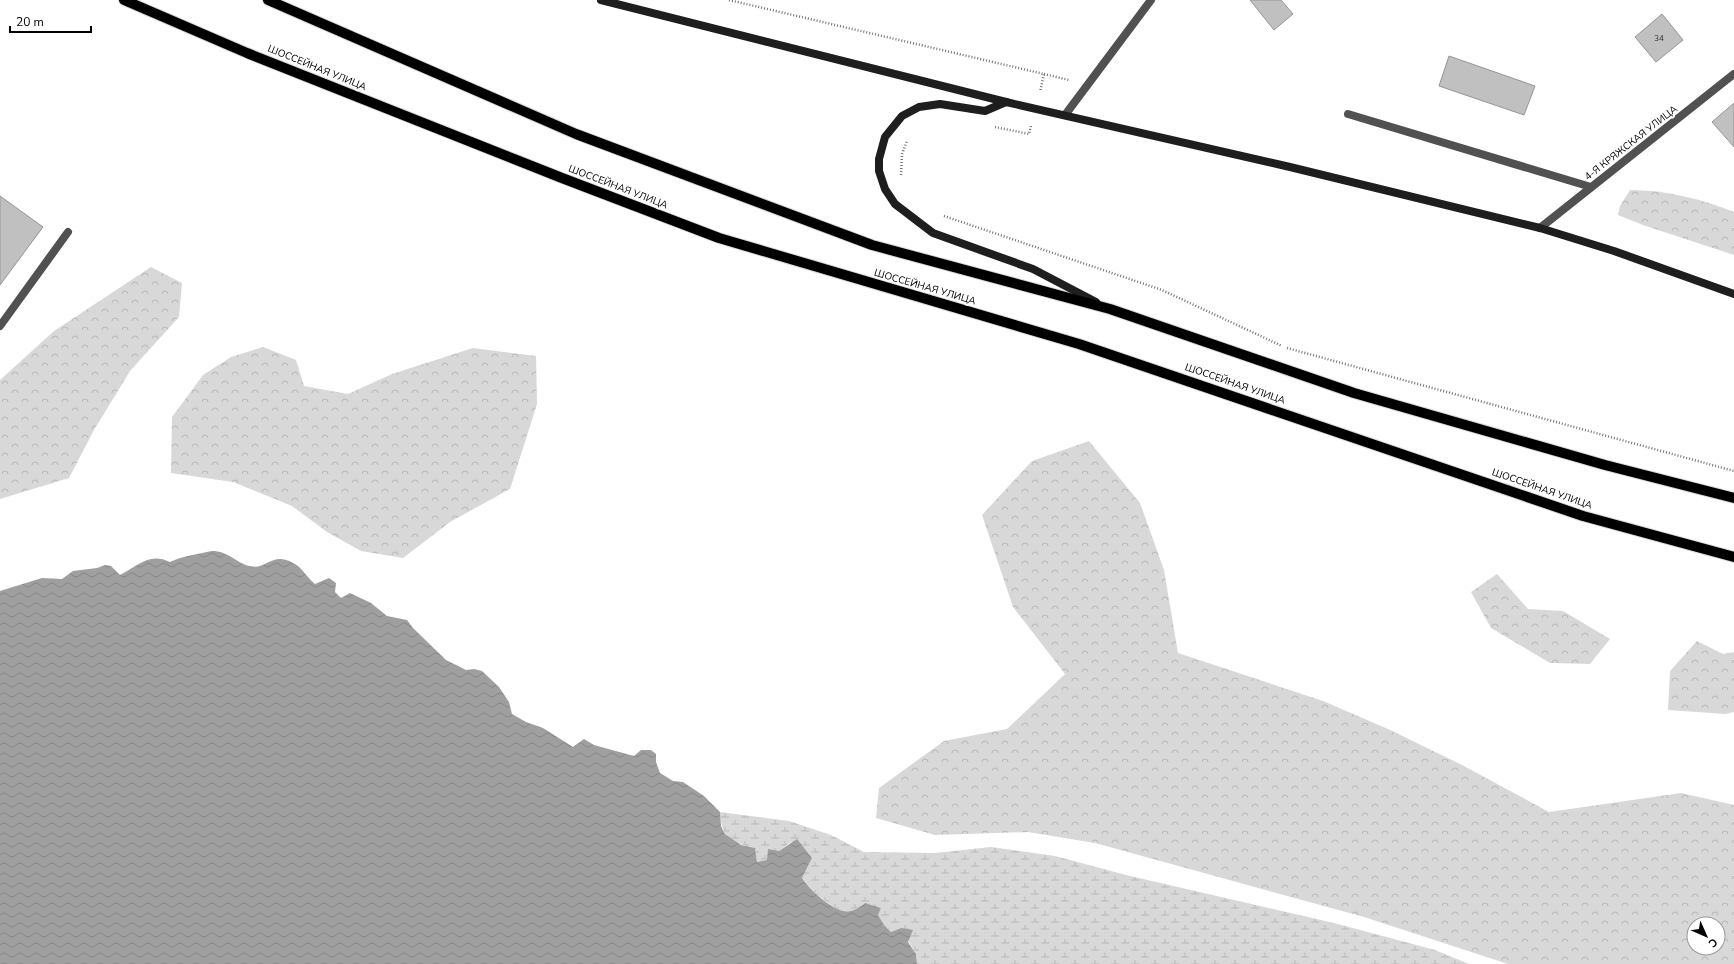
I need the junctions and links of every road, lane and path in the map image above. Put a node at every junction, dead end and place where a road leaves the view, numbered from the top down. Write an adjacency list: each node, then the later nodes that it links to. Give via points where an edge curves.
1 (124, 0): 25 (main road, ШОССЕЙНАЯ УЛИЦА, via 247,53 719,238 1079,344 1583,516)
2 (268, 0): 21 (main road, via 576,134 865,242)
3 (602, 0): 9 (main road)
4 (729, 0): 6 (path)
5 (1151, 0): 8 (street)
6 (1044, 74): 8 (path); 10 (path)
7 (1734, 74): 16 (street, 4-Я КРЯЖСКАЯ УЛИЦА)
8 (1088, 85): 12 (street)
9 (1006, 102): 10 (main road); 21 (main road, via 986,111 940,104 919,107 902,116 885,137 879,159 879,171 885,189 895,204 933,233 1032,269)
10 (1035, 109): 12 (main road); 13 (path, via 1029,134)
11 (1348, 114): 16 (street)
12 (1065, 115): 18 (main road)
13 (991, 126)
14 (908, 136): 15 (path, via 902,154)
15 (903, 179)
16 (1591, 187): 18 (street, 4-Я КРЯЖСКАЯ УЛИЦА)
17 (941, 214): 23 (path, via 1162,290 1283,347)
18 (1540, 228): 20 (main road, via 1614,251)
19 (68, 232): 22 (street)
20 (1734, 294)
21 (1110, 310): 24 (main road, via 1354,393 1605,465)
22 (0, 326)
23 (1734, 471)
24 (1734, 498)
25 (1734, 557)

